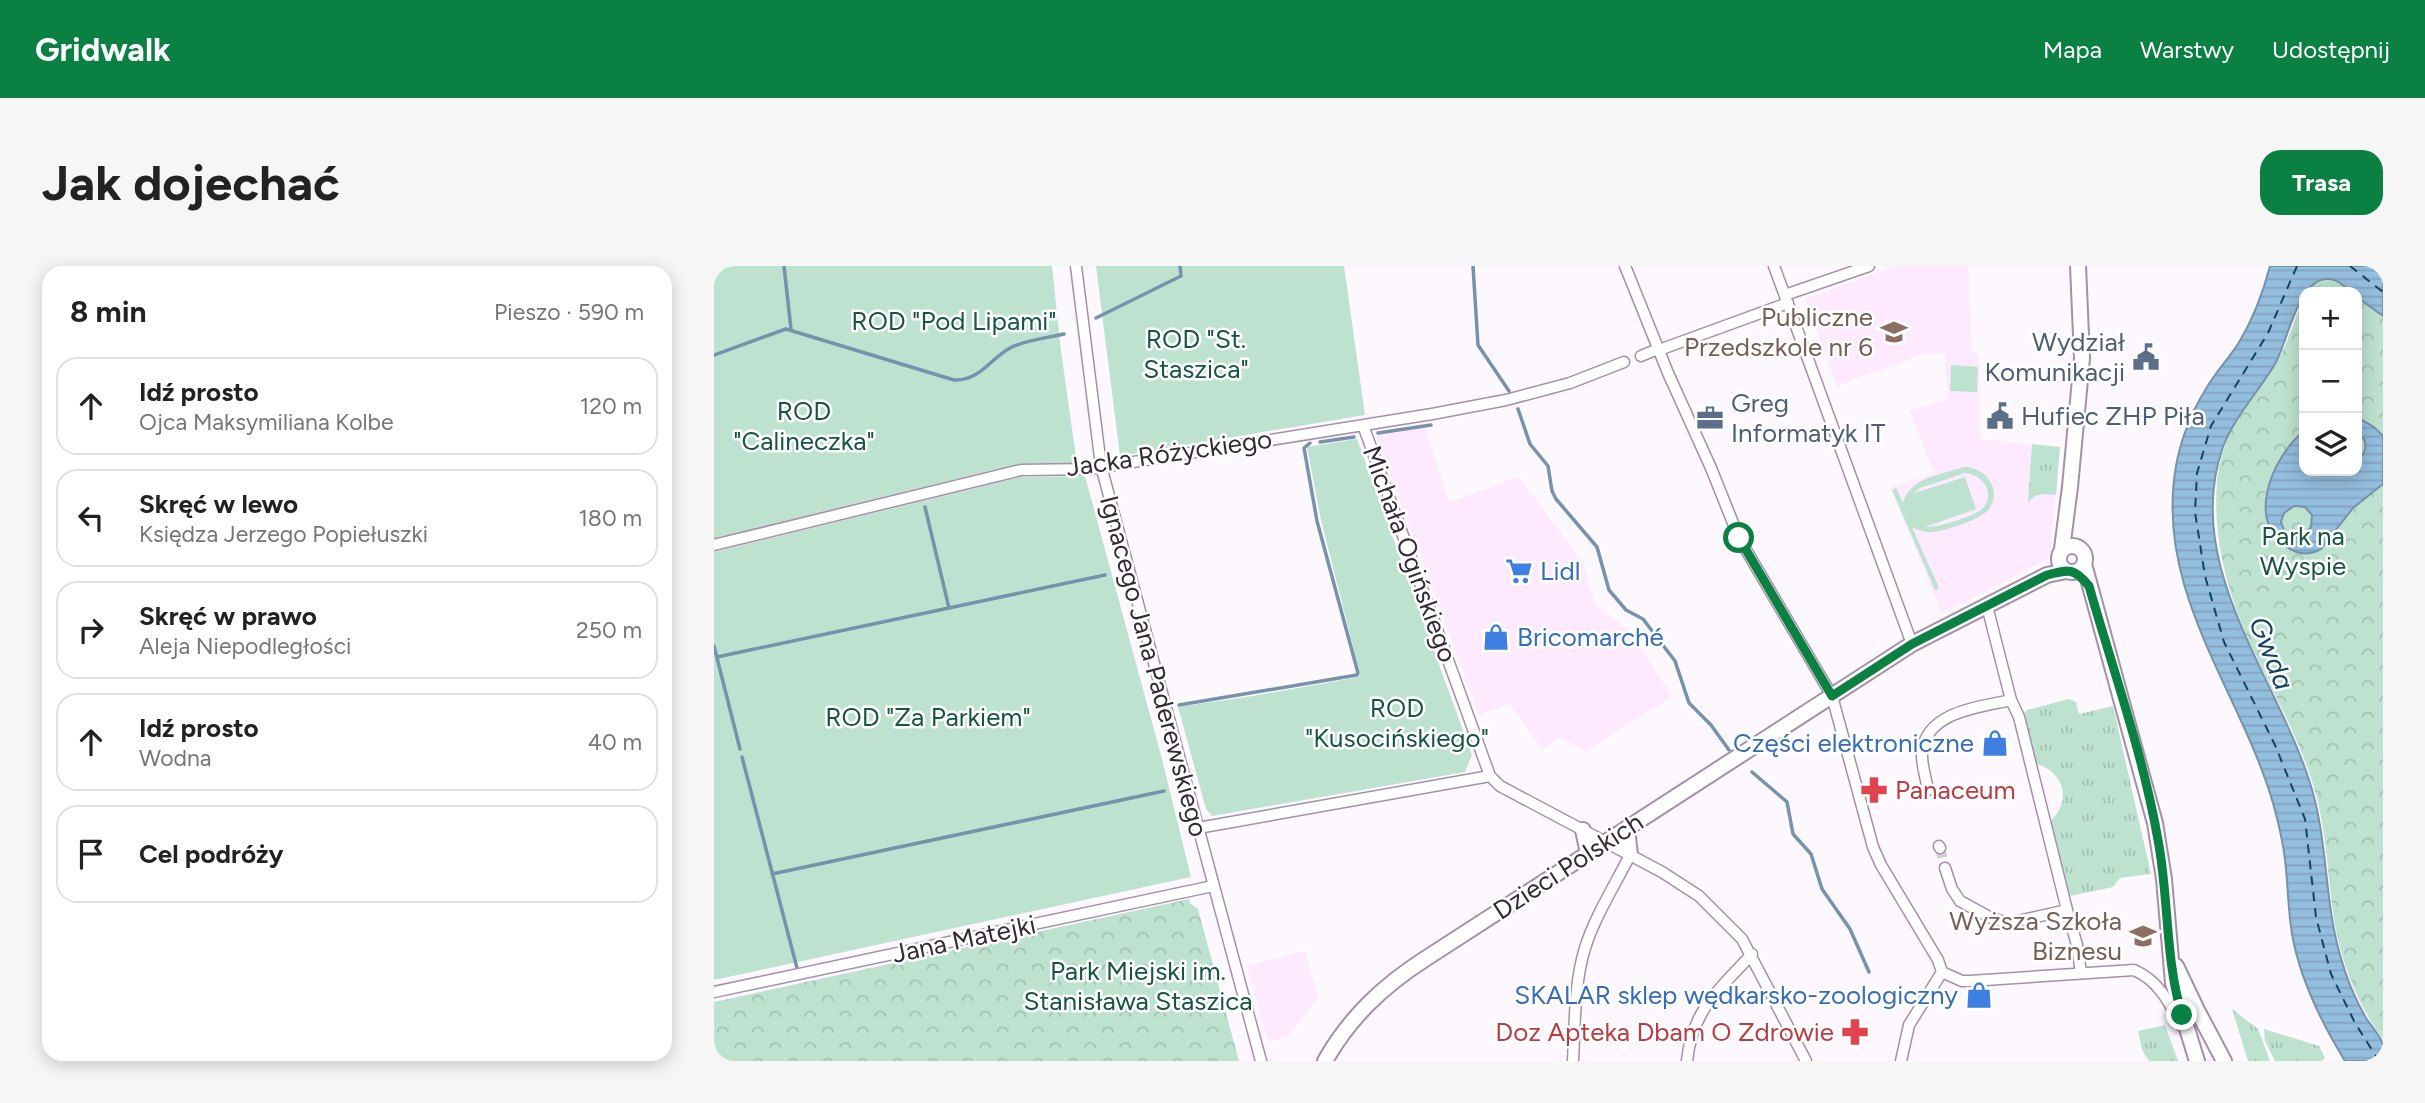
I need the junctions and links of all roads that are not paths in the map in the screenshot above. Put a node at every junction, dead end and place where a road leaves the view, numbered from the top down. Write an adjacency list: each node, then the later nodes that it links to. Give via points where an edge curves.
1 (1076, 266): 11 (street, Ignacego Jana Paderewskiego)
2 (1625, 266): 7 (street)
3 (1774, 266): 6 (street)
4 (1869, 266): 6 (street)
5 (2078, 266): 12 (street, via 2082,358)
6 (1786, 299): 7 (street); 16 (street)
7 (1659, 349): 8 (street); 17 (street, via 1739,538)
8 (1641, 356)
9 (1624, 362): 10 (street, Jacka Różyckiego, via 1513,398)
10 (1363, 425): 11 (street, Jacka Różyckiego); 19 (street, Michała Ogińskiego)
11 (1101, 466): 13 (street, Jacka Różyckiego, via 1021,470); 21 (street, Ignacego Jana Paderewskiego)
12 (2068, 508): 14 (street); 14 (street, via 2077,547 2070,546)
13 (714, 545)
14 (2069, 563): 15 (street, Dzieci Polskich); 31 (street, via 2089,586 2132,735 2157,832)
15 (1987, 606): 16 (street, Dzieci Polskich); 18 (street)
16 (1912, 644): 17 (street, Dzieci Polskich)
17 (1832, 696): 22 (street, Dzieci Polskich); 32 (street, via 1877,856)
18 (2011, 700): 20 (street, via 1966,710 1940,722 1922,753); 29 (street)
19 (1490, 776): 21 (street); 23 (street, via 1500,786)
20 (1928, 790)
21 (1198, 828): 28 (street, Ignacego Jana Paderewskiego)
22 (1627, 828): 24 (street, Dzieci Polskich); 26 (street)
23 (1583, 830): 24 (street); 25 (street)
24 (1605, 842): 25 (street, Dzieci Polskich); 26 (street)
25 (1588, 853): 39 (street, Dzieci Polskich, via 1394,980 1351,1022)
26 (1630, 855): 30 (street, via 1699,896); 40 (street, via 1583,956)
27 (1945, 867): 29 (street, via 1960,901 1991,918 2008,923)
28 (1213, 886): 34 (street, Jana Matejki); 38 (street, Ignacego Jana Paderewskiego)
29 (2067, 910): 33 (street)
30 (1752, 954): 41 (street, via 1702,1009 1691,1033); 42 (street)
31 (2172, 955): 35 (street); 36 (street)
32 (1942, 972): 33 (street, via 1962,981); 43 (street, via 1909,1025)
33 (2081, 973): 37 (street, via 2125,969 2153,980)
34 (714, 992)
35 (2197, 1010): 36 (street, via 2186,1003); 45 (street)
36 (2182, 1015): 37 (street)
37 (2192, 1046): 44 (street)
38 (1261, 1061)
39 (1325, 1061)
40 (1573, 1061)
41 (1687, 1061)
42 (1805, 1061)
43 (1901, 1061)
44 (2197, 1061)
45 (2224, 1061)

